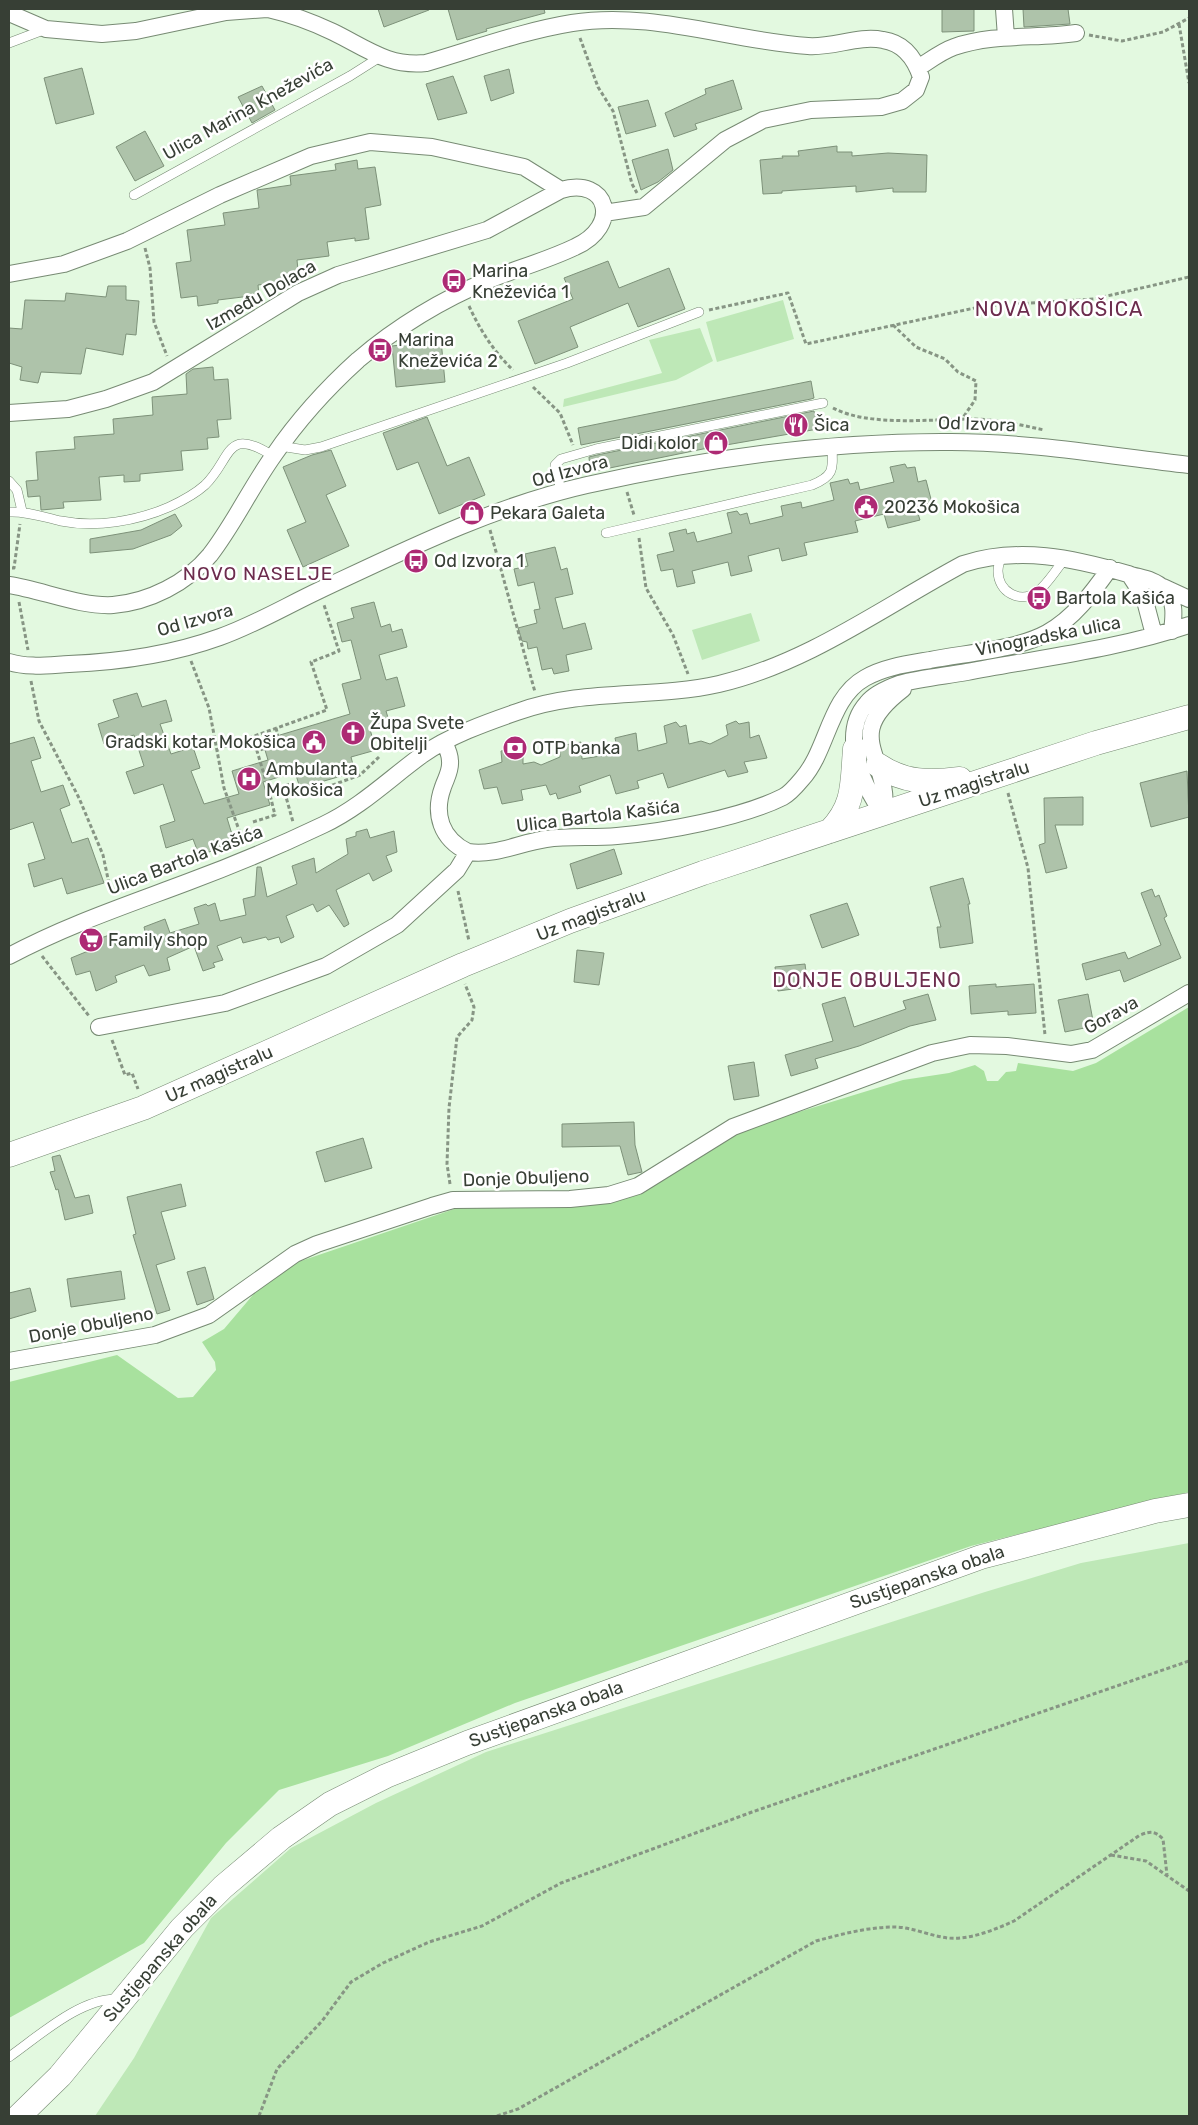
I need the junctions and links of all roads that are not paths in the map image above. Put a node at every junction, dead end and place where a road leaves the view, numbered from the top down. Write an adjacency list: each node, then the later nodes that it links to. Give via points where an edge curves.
1 (267, 9): 5 (street, Ulica Marina Kneževića, via 226,12 136,31 102,34); 9 (street, Ulica Marina Kneževića, via 289,14 333,32)
2 (1004, 9): 7 (street)
3 (9, 13): 5 (street, Ulica Marina Kneževića)
4 (652, 16): 9 (street, Ulica Marina Kneževića, via 573,23 426,63 398,63); 10 (street, Ulica Marina Kneževića, via 769,43 818,47 856,40 883,40 899,45)
5 (46, 29): 8 (lane, Ulica Marina Kneževića)
6 (1076, 33): 7 (street)
7 (1006, 37): 10 (street, via 952,47)
8 (9, 43)
9 (380, 57): 12 (lane, Ulica Marina Kneževića)
10 (918, 68): 13 (street, via 921,78 916,90 902,101 882,107 811,110 763,120 725,140 644,207)
11 (561, 190): 13 (street, Između Dolaca, via 583,188 596,194); 14 (street, via 524,167 432,147 370,142 311,156 220,195 127,241 64,264); 17 (street, Između Dolaca, via 487,230 381,260 314,286 153,382 87,404)
12 (134, 195)
13 (604, 213): 19 (street, via 605,220 600,229 583,244 463,292 388,335 330,386)
14 (9, 274)
15 (699, 312): 19 (lane, via 558,366 321,447)
16 (823, 404): 22 (lane, via 596,449 561,459 555,465)
17 (9, 413)
18 (832, 447): 20 (street, Od Izvora, via 953,442 1059,449); 22 (street, Od Izvora, via 688,464); 25 (lane, via 833,468 826,479 812,486)
19 (277, 451): 23 (lane, via 242,443 227,451 205,485 188,498 168,508 133,518 101,524 63,521); 30 (street, via 209,556 173,586 133,602 112,605)
20 (1189, 465)
21 (9, 481): 23 (lane, via 17,490)
22 (560, 491): 36 (street, Od Izvora, via 487,517 234,631 185,646 98,663)
23 (22, 511): 24 (lane)
24 (9, 512)
25 (606, 533)
26 (1002, 555): 27 (street, Ulica Bartola Kašića); 27 (lane, via 999,578 1008,593 1017,597 1037,592); 39 (street, Ulica Bartola Kašića, via 963,564 806,653 763,672 693,689 589,695 539,704)
27 (1066, 559): 28 (street, Ulica Bartola Kašića)
28 (1110, 568): 29 (street, Ulica Bartola Kašića); 45 (street, Ulica Bartola Kašića, via 1076,611 1047,632 1018,643 904,664 863,679 849,690 816,760 802,780 784,796 685,826 618,836 548,839 481,854)
29 (1128, 574): 31 (street, Ulica Bartola Kašića); 35 (street, via 1144,597)
30 (9, 585)
31 (1163, 587): 32 (street, Ulica Bartola Kašića); 34 (street, via 1174,607)
32 (1189, 599)
33 (1189, 625): 34 (street, Vinogradska ulica)
34 (1172, 631): 35 (street, Vinogradska ulica)
35 (1154, 635): 37 (street, Vinogradska ulica)
36 (12, 665)
37 (913, 681): 40 (street, Vinogradska ulica, via 882,692 867,702 856,718); 41 (street, Vinogradska ulica, via 888,700 872,724 870,738)
38 (1189, 717): 42 (main road, Uz magistralu, via 1096,743)
39 (444, 742): 45 (street, via 450,771 438,804 438,816 450,840); 46 (street, Ulica Bartola Kašića, via 422,754 360,804 298,837 250,859 32,943)
40 (855, 749): 43 (street, Vinogradska ulica, via 870,794); 44 (main road, via 851,799 841,820)
41 (878, 765): 42 (main road, via 892,774 924,782); 43 (street, Vinogradska ulica, via 885,792)
42 (1010, 779): 43 (main road, Uz magistralu)
43 (884, 814): 44 (main road, Uz magistralu)
44 (830, 831): 50 (main road, Uz magistralu, via 570,921 463,965 143,1108)
45 (468, 852): 48 (street, via 450,876 397,925 326,966 225,1003)
46 (9, 956)
47 (1189, 993): 49 (street, Gorava, via 1092,1050 1071,1054)
48 (99, 1027)
49 (1047, 1051): 51 (street, Donje Obuljeno, via 970,1045 932,1053 733,1127 638,1186 609,1195 570,1199 452,1200 295,1254 209,1315 155,1336)
50 (9, 1155)
51 (9, 1361)
52 (1189, 1505): 53 (main road, Sustjepanska obala, via 981,1556 467,1743 386,1776 330,1804 281,1838 223,1886 182,1928)
53 (124, 2000): 54 (lane, via 100,2001 78,2009); 55 (main road, Sustjepanska obala, via 60,2076)
54 (9, 2057)
55 (19, 2116)

